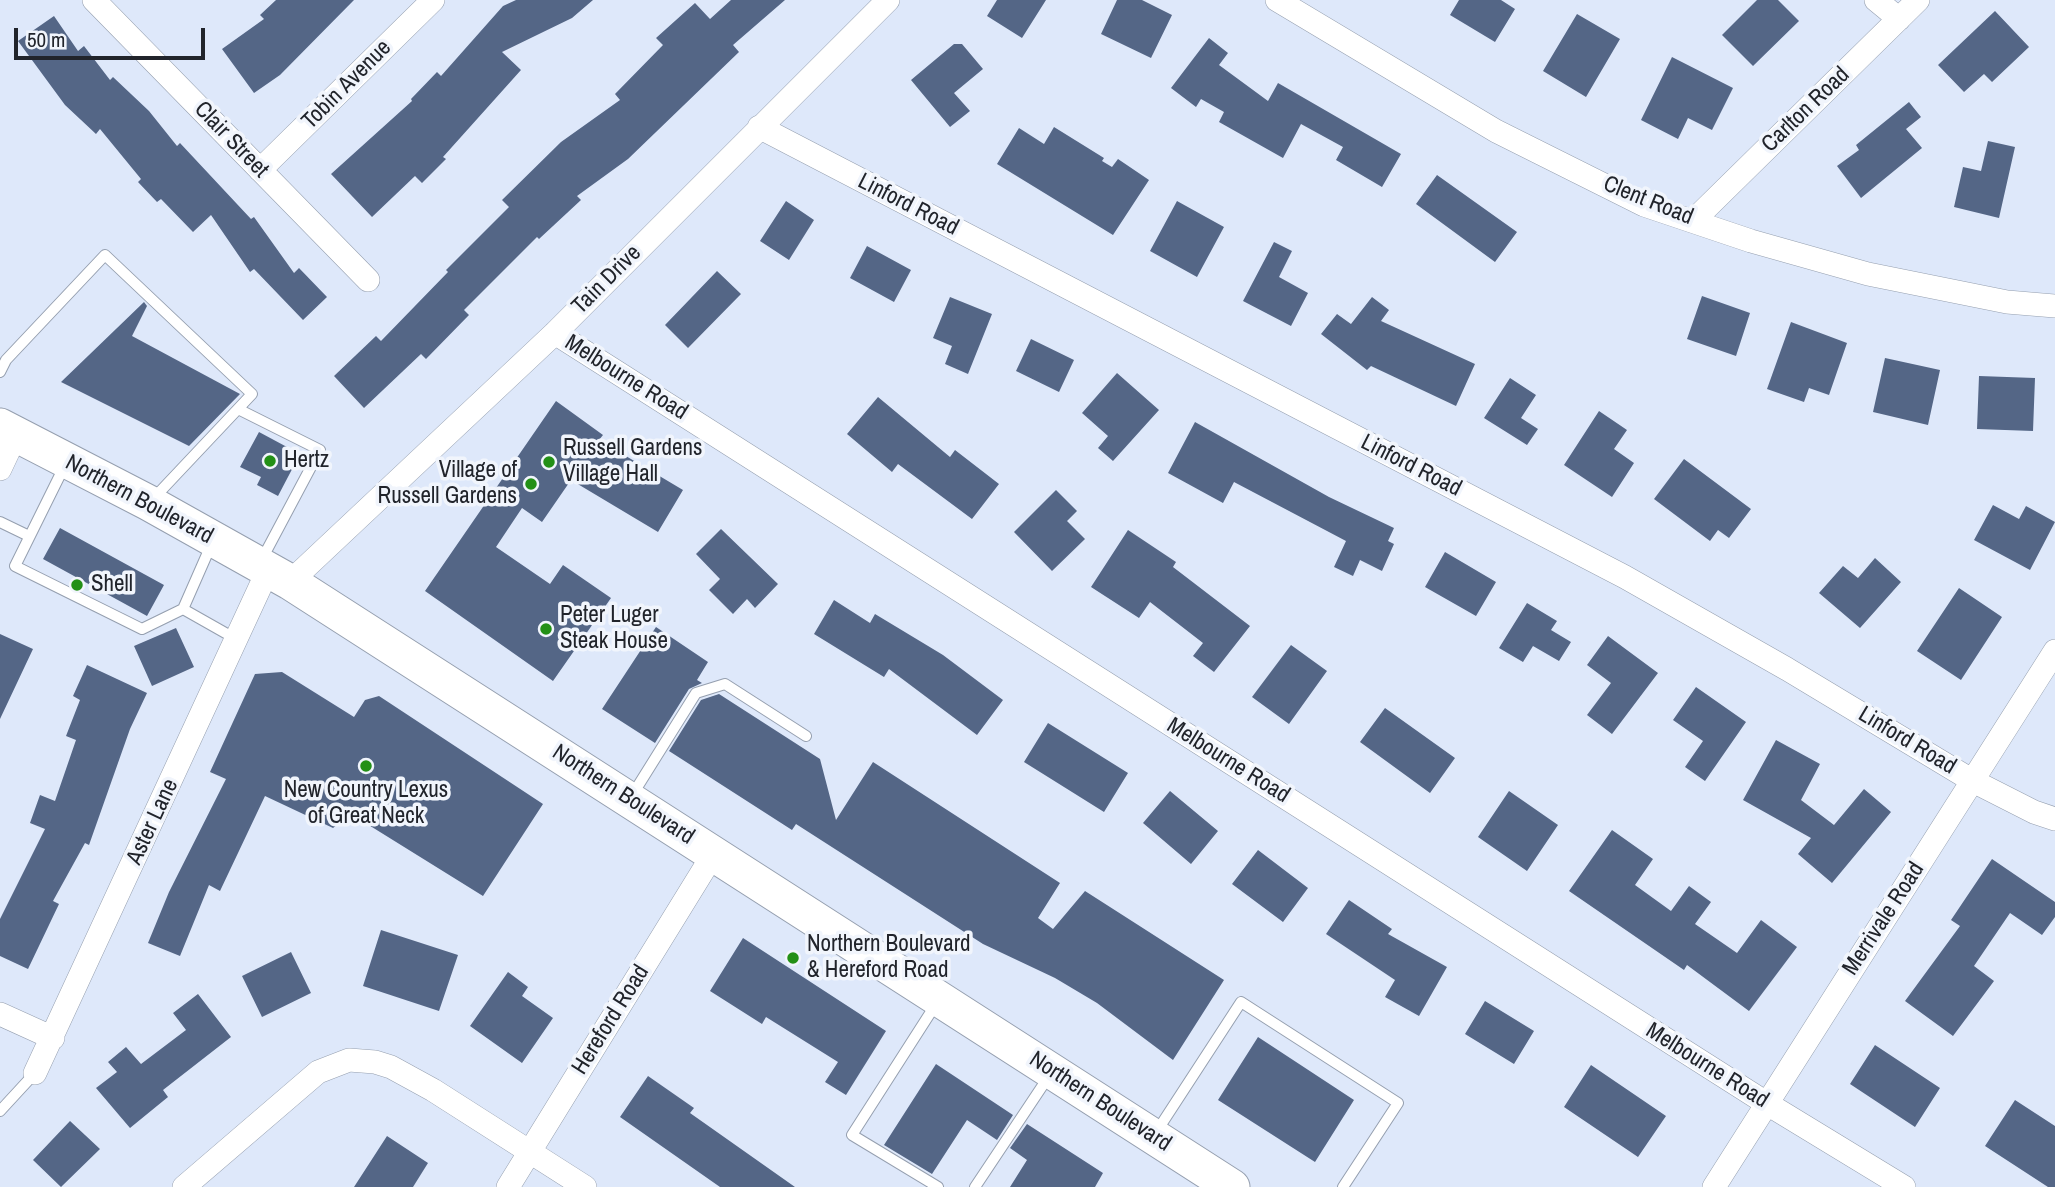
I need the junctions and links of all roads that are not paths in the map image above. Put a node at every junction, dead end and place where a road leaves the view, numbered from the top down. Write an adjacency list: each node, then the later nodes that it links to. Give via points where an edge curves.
1 (94, 0): 9 (street, Clair Street)
2 (433, 0): 9 (street, Tobin Avenue)
3 (888, 0): 8 (street, Tain Drive)
4 (1277, 0): 10 (street, Clent Road, via 1496,131 1644,205)
5 (1876, 0): 7 (street)
6 (1918, 0): 7 (street, Carlton Road)
7 (1899, 19): 10 (street, Carlton Road)
8 (759, 127): 13 (street, Tain Drive); 28 (street, Linford Road, via 1625,577)
9 (260, 170): 11 (street, Clair Street)
10 (1694, 220): 12 (street, Clent Road, via 1868,274 2007,302)
11 (368, 280)
12 (2055, 306)
13 (555, 333): 23 (street, Tain Drive); 37 (street, Melbourne Road)
14 (0, 372): 15 (lane, via 6,360 105,255 252,394)
15 (238, 409): 19 (lane); 23 (lane, via 320,450)
16 (8, 430): 17 (main road, Northern Boulevard); 18 (street)
17 (66, 462): 19 (main road, Northern Boulevard); 21 (lane)
18 (0, 469)
19 (149, 503): 22 (main road, Northern Boulevard)
20 (0, 522): 21 (lane)
21 (29, 536): 24 (lane, via 15,566 142,629)
22 (214, 539): 23 (main road, Northern Boulevard); 24 (lane)
23 (272, 572): 25 (street, Aster Lane); 29 (main road, Northern Boulevard)
24 (183, 609): 25 (lane)
25 (236, 639): 34 (street, Aster Lane)
26 (2055, 651): 28 (street, Merrivale Road)
27 (806, 736): 29 (lane, via 725,684 696,694)
28 (1973, 781): 30 (street, Linford Road); 37 (street, Merrivale Road)
29 (630, 799): 31 (main road, Northern Boulevard)
30 (2055, 819)
31 (714, 853): 32 (main road, Northern Boulevard); 40 (street, Hereford Road)
32 (940, 999): 35 (main road, Northern Boulevard); 44 (lane, via 852,1135)
33 (0, 1014): 34 (street)
34 (53, 1038): 36 (street, Aster Lane)
35 (1052, 1071): 39 (main road, Northern Boulevard); 45 (lane)
36 (35, 1073): 38 (lane)
37 (1766, 1103): 48 (street, Merrivale Road); 49 (street, Melbourne Road)
38 (0, 1111)
39 (1154, 1137): 46 (main road, Northern Boulevard); 47 (lane, via 1241,1002 1398,1103)
40 (530, 1152): 41 (street, via 391,1067 349,1060 318,1072); 42 (street, Hereford Road); 43 (street)
41 (184, 1187)
42 (508, 1187)
43 (585, 1187)
44 (938, 1187)
45 (975, 1187)
46 (1232, 1187)
47 (1342, 1187)
48 (1714, 1187)
49 (1904, 1187)

